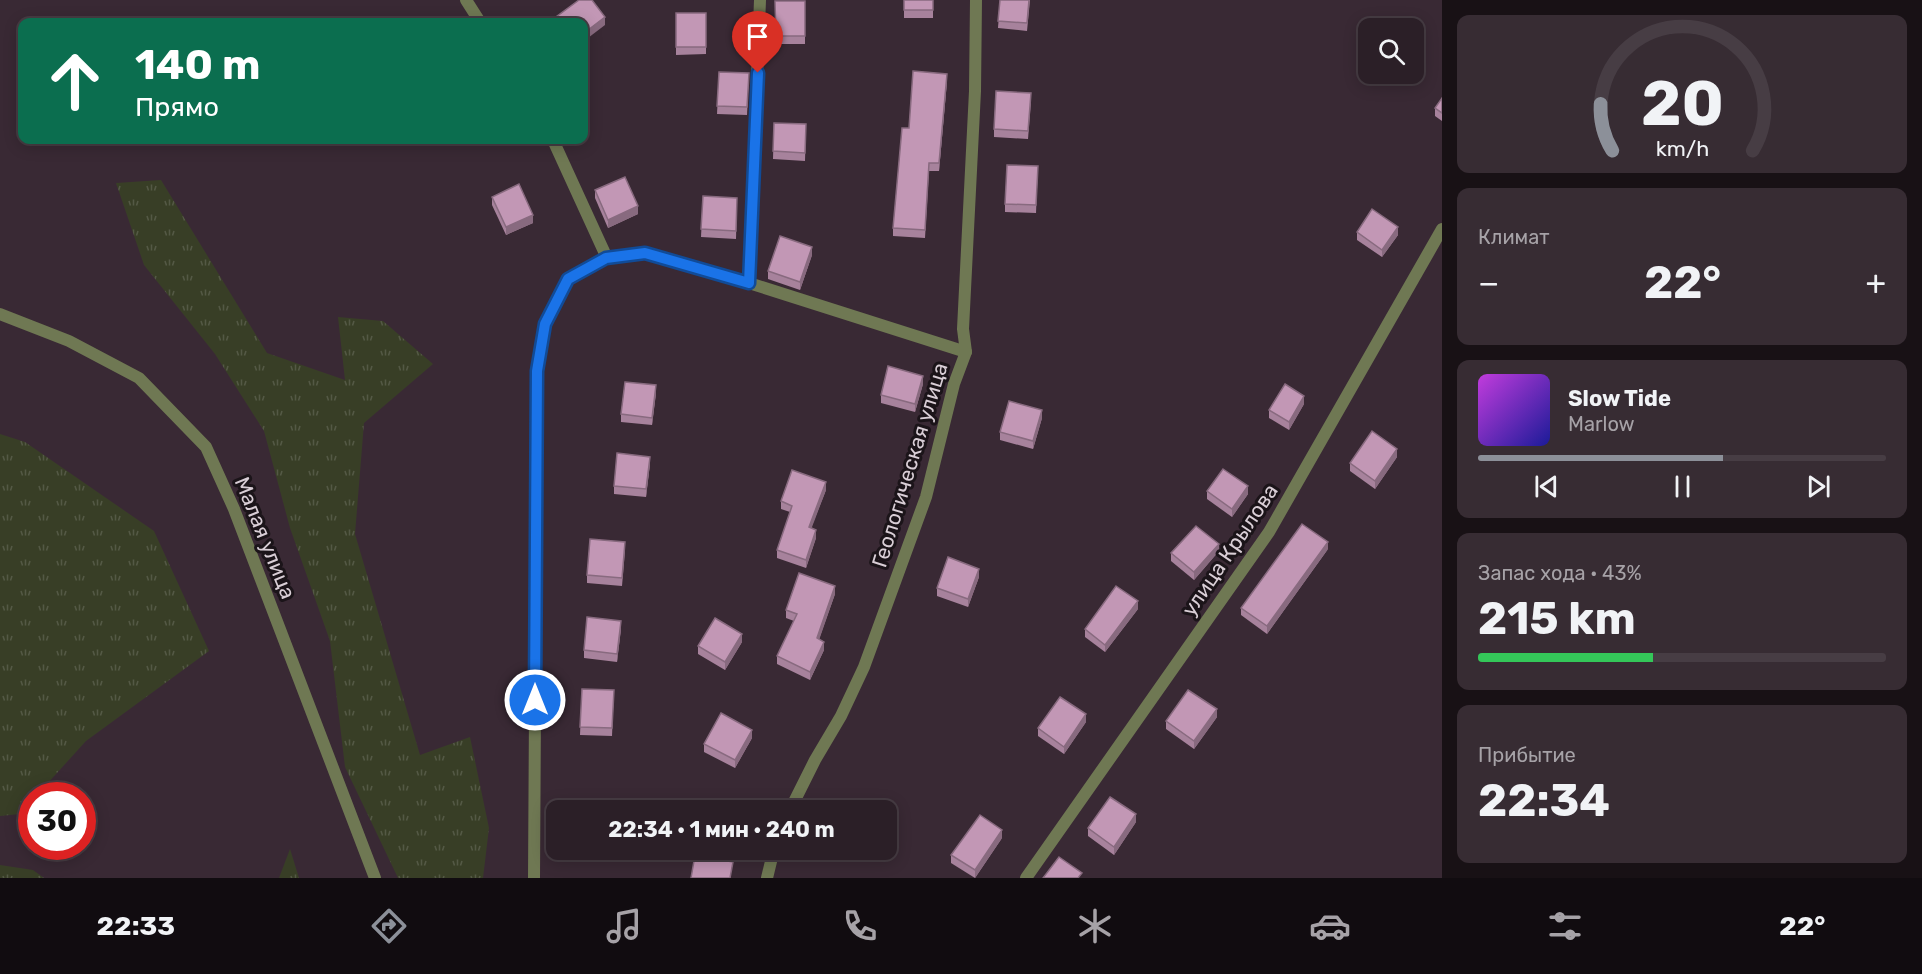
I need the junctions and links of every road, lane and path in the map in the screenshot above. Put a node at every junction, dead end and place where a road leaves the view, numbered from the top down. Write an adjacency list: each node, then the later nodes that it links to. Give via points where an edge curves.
1 (466, 0): 4 (street)
2 (760, 0): 8 (street)
3 (976, 0): 10 (street, Геологическая улица, via 963,329)
4 (477, 18)
5 (555, 144): 7 (street)
6 (1442, 229): 16 (street, улица Крылова, via 1269,532)
7 (606, 258): 8 (street, via 645,253); 14 (street, via 568,279 545,324 537,371)
8 (749, 283): 10 (street)
9 (0, 314): 13 (street, Малая улица, via 69,341 139,378 207,447)
10 (966, 352): 11 (street, Геологическая улица, via 954,384 926,497 864,667)
11 (795, 800)
12 (771, 860): 15 (street)
13 (375, 878)
14 (534, 878)
15 (767, 878)
16 (1026, 878)

